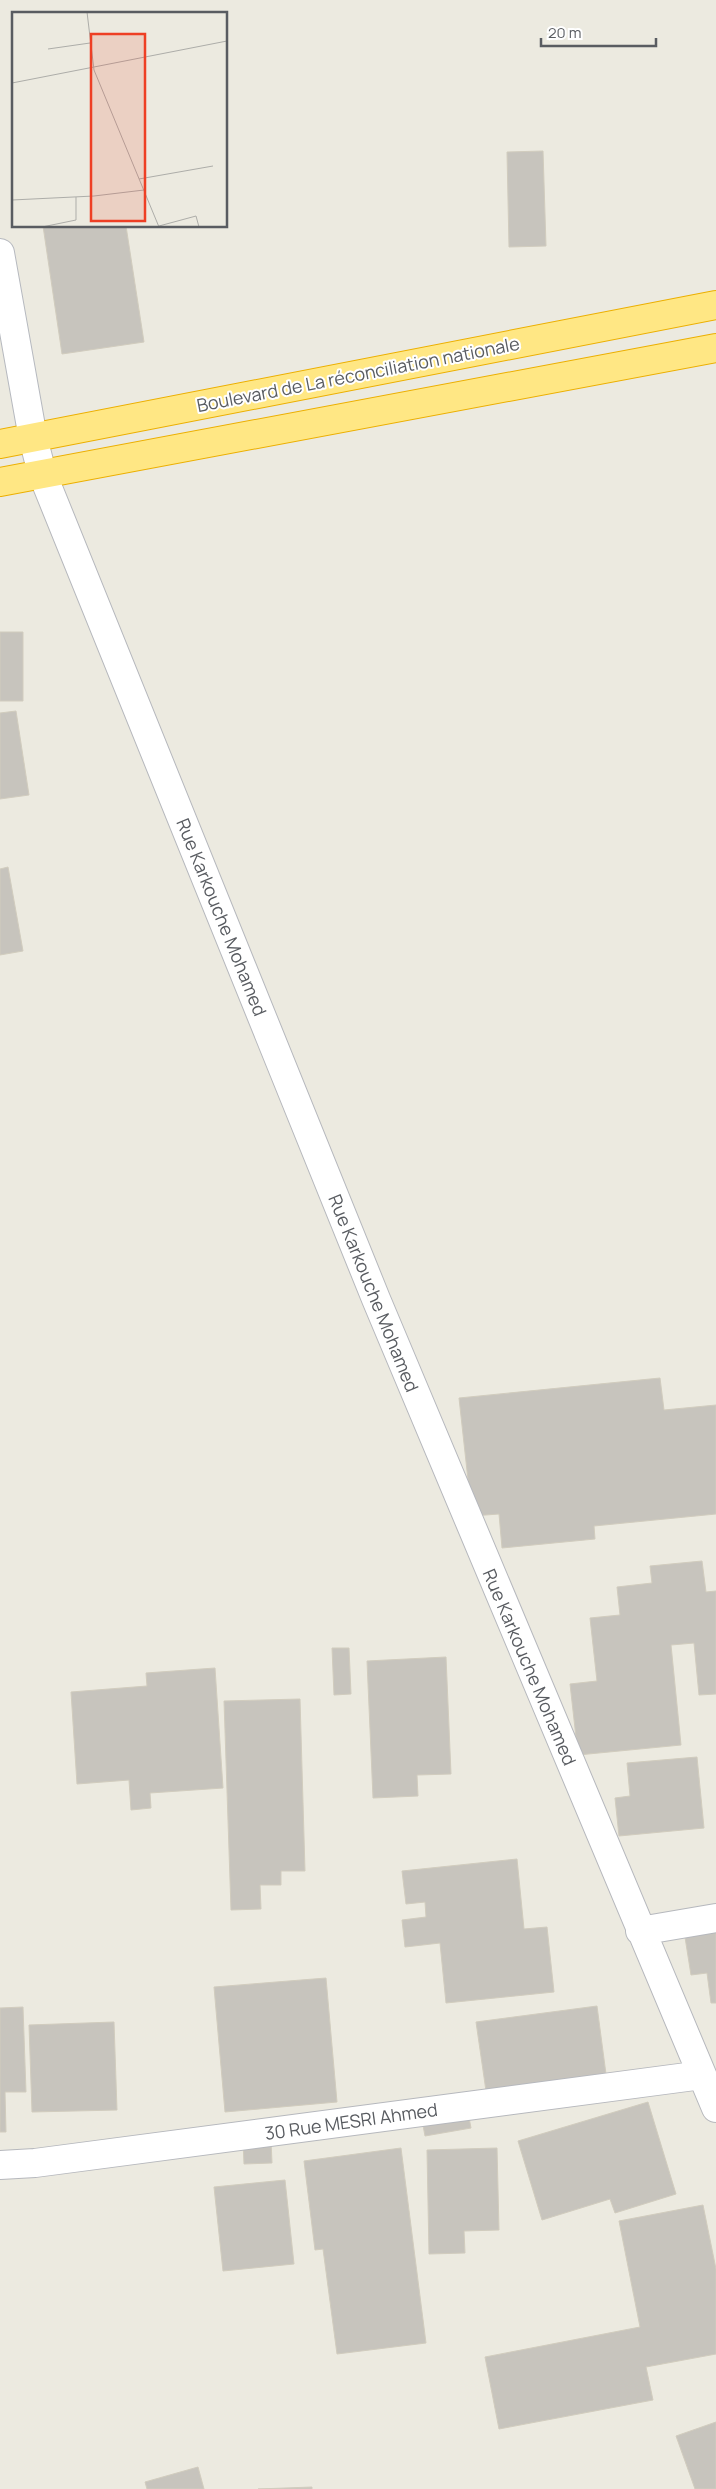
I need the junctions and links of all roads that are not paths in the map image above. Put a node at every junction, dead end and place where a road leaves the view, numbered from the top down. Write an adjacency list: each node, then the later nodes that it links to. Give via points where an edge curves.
1 (0, 253): 4 (street, Rue Karkouche Mohamed)
2 (716, 305): 4 (highway, Boulevard de La réconciliation nationale)
3 (716, 348): 6 (highway)
4 (33, 438): 5 (highway, Boulevard de La réconciliation nationale); 6 (street, Rue Karkouche Mohamed)
5 (0, 444)
6 (42, 474): 7 (highway); 9 (street, Rue Karkouche Mohamed, via 372,1290)
7 (0, 482)
8 (716, 1918): 9 (street)
9 (640, 1931): 10 (street, Rue Karkouche Mohamed)
10 (702, 2075): 11 (street, Rue Karkouche Mohamed); 12 (street, 30 Rue MESRI Ahmed, via 54,2161)
11 (716, 2108)
12 (0, 2165)

